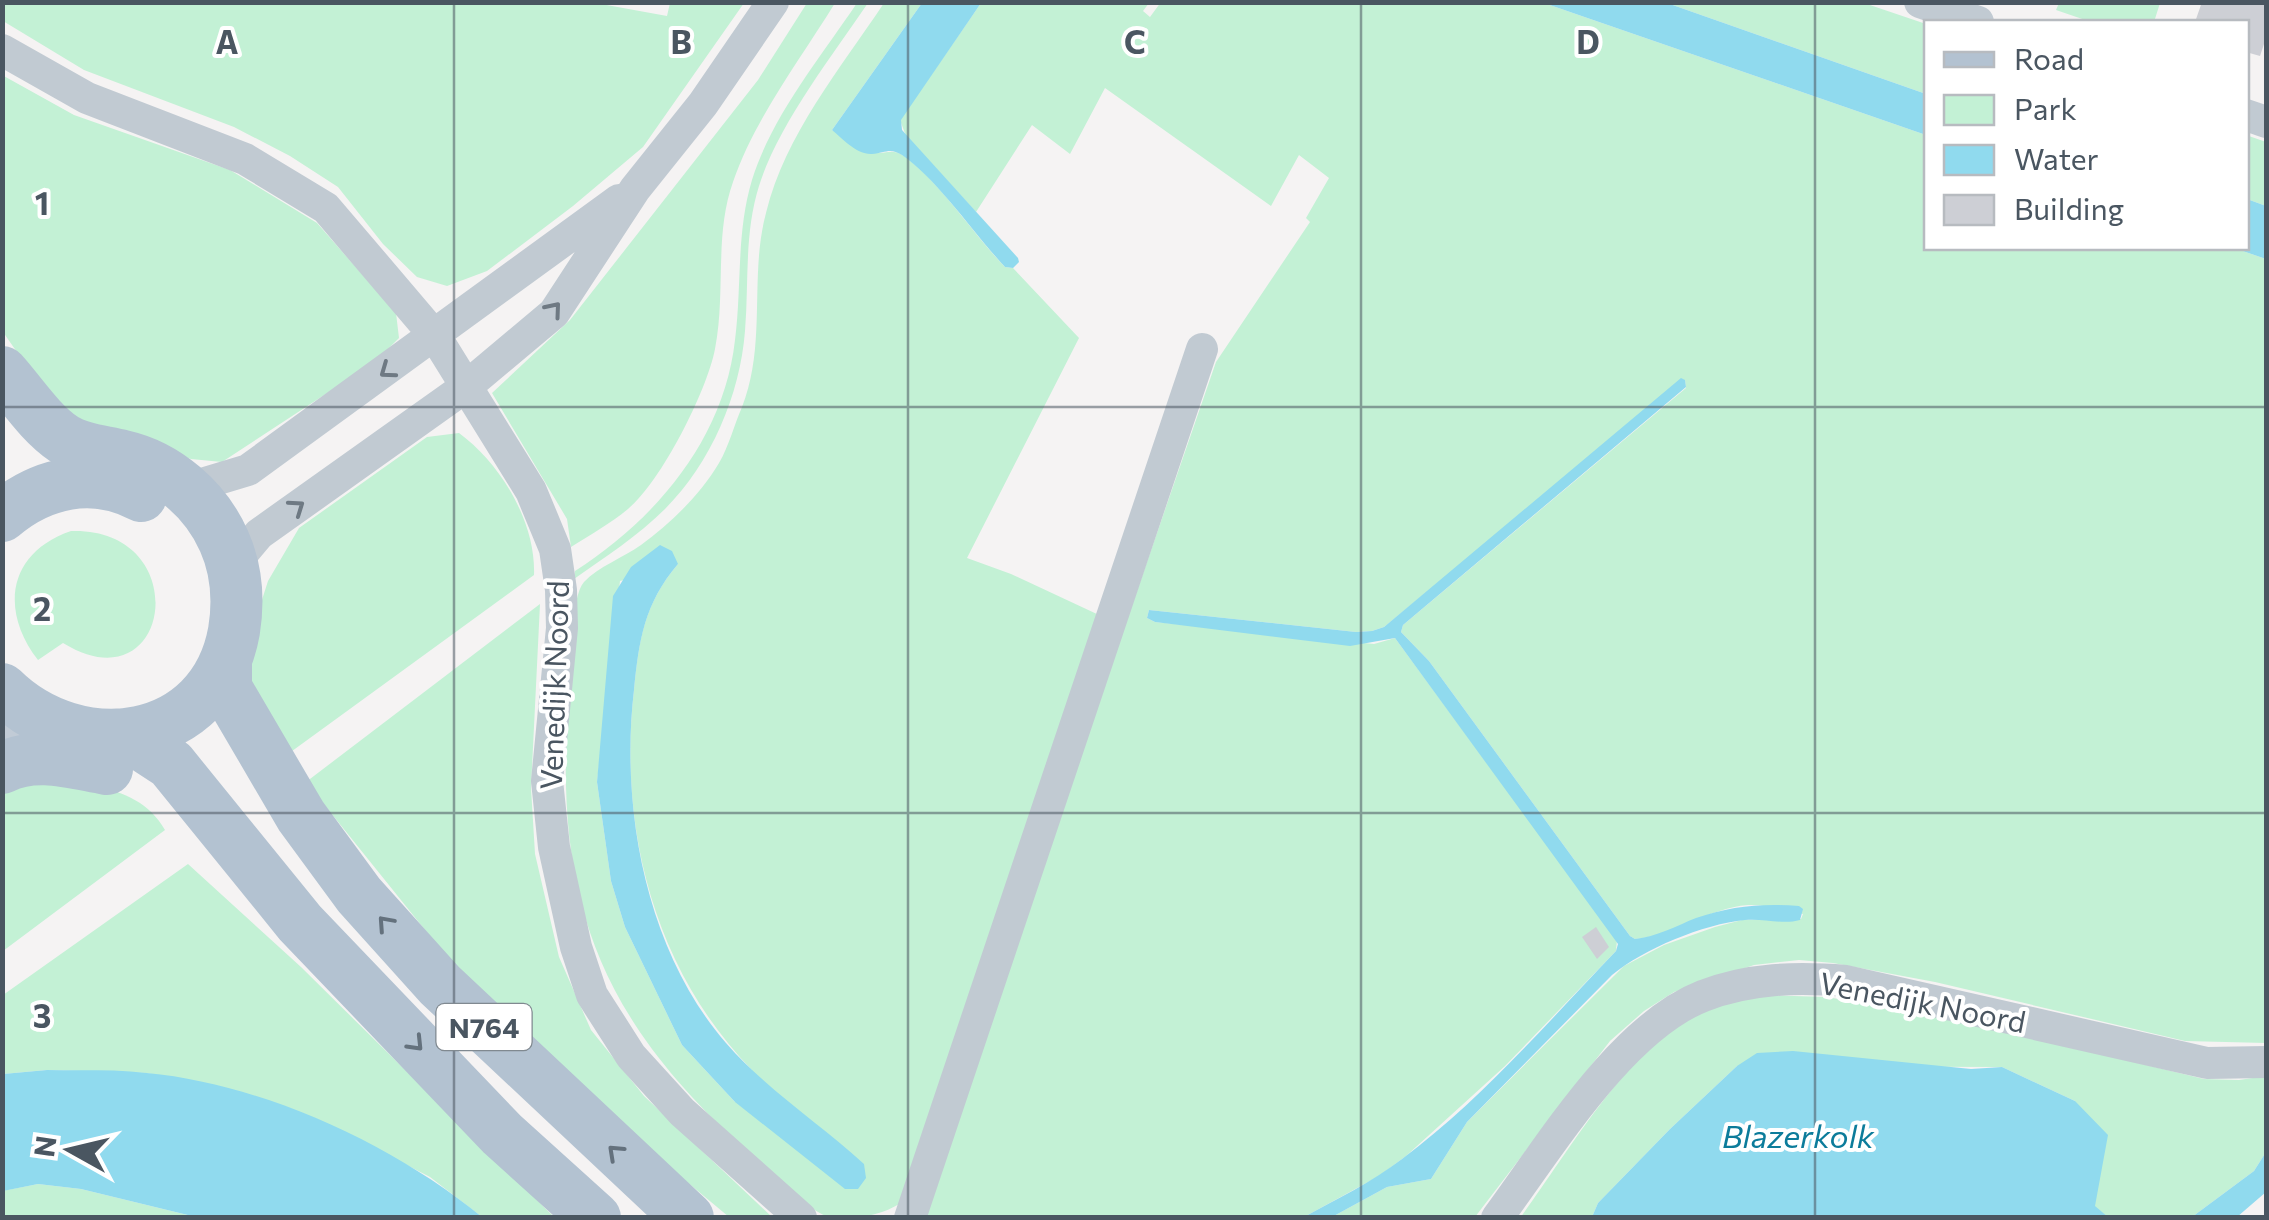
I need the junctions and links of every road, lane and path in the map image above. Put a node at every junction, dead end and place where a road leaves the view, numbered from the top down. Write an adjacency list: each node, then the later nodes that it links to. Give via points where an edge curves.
1 (773, 2): 5 (street)
2 (1920, 2): 3 (street)
3 (1972, 20)
4 (2, 50): 6 (street, Venedijk Noord, via 87,98 245,159 326,208)
5 (634, 189): 6 (street); 9 (street, one-way to 5, via 554,313)
6 (436, 336): 9 (street, Venedijk Noord); 12 (street, one-way to 12, via 248,470)
7 (1202, 349): 24 (street)
8 (2, 372): 11 (main road)
9 (467, 386): 14 (street, one-way to 9, via 259,534); 23 (street, Venedijk Noord, via 530,491 555,549 562,628 547,781 554,847 592,995 631,1056 682,1112)
10 (2, 396): 11 (main road, via 28,448 46,465)
11 (95, 467): 12 (main road, via 146,464); 13 (main road)
12 (167, 495): 14 (main road, via 198,500 218,528); 15 (main road, via 202,572)
13 (2, 516)
14 (236, 578): 15 (main road, via 235,620)
15 (204, 675): 16 (main road, N764, via 121,703 82,701 44,689); 17 (main road, N764, via 188,711); 22 (main road, N764, one-way to 15, via 440,985 359,895 301,816 239,753)
16 (13, 711): 17 (main road, N764, via 88,732)
17 (125, 734): 19 (main road, N764, via 171,764)
18 (2, 768): 19 (main road, via 40,758 138,777 156,788 223,864)
19 (300, 923): 21 (main road, N764, one-way to 21, via 502,1134)
20 (2266, 1062): 25 (street, Venedijk Noord, via 2207,1063 1846,981 1736,985 1699,997 1612,1064)
21 (595, 1218)
22 (688, 1218)
23 (800, 1218)
24 (910, 1218)
25 (1498, 1218)

